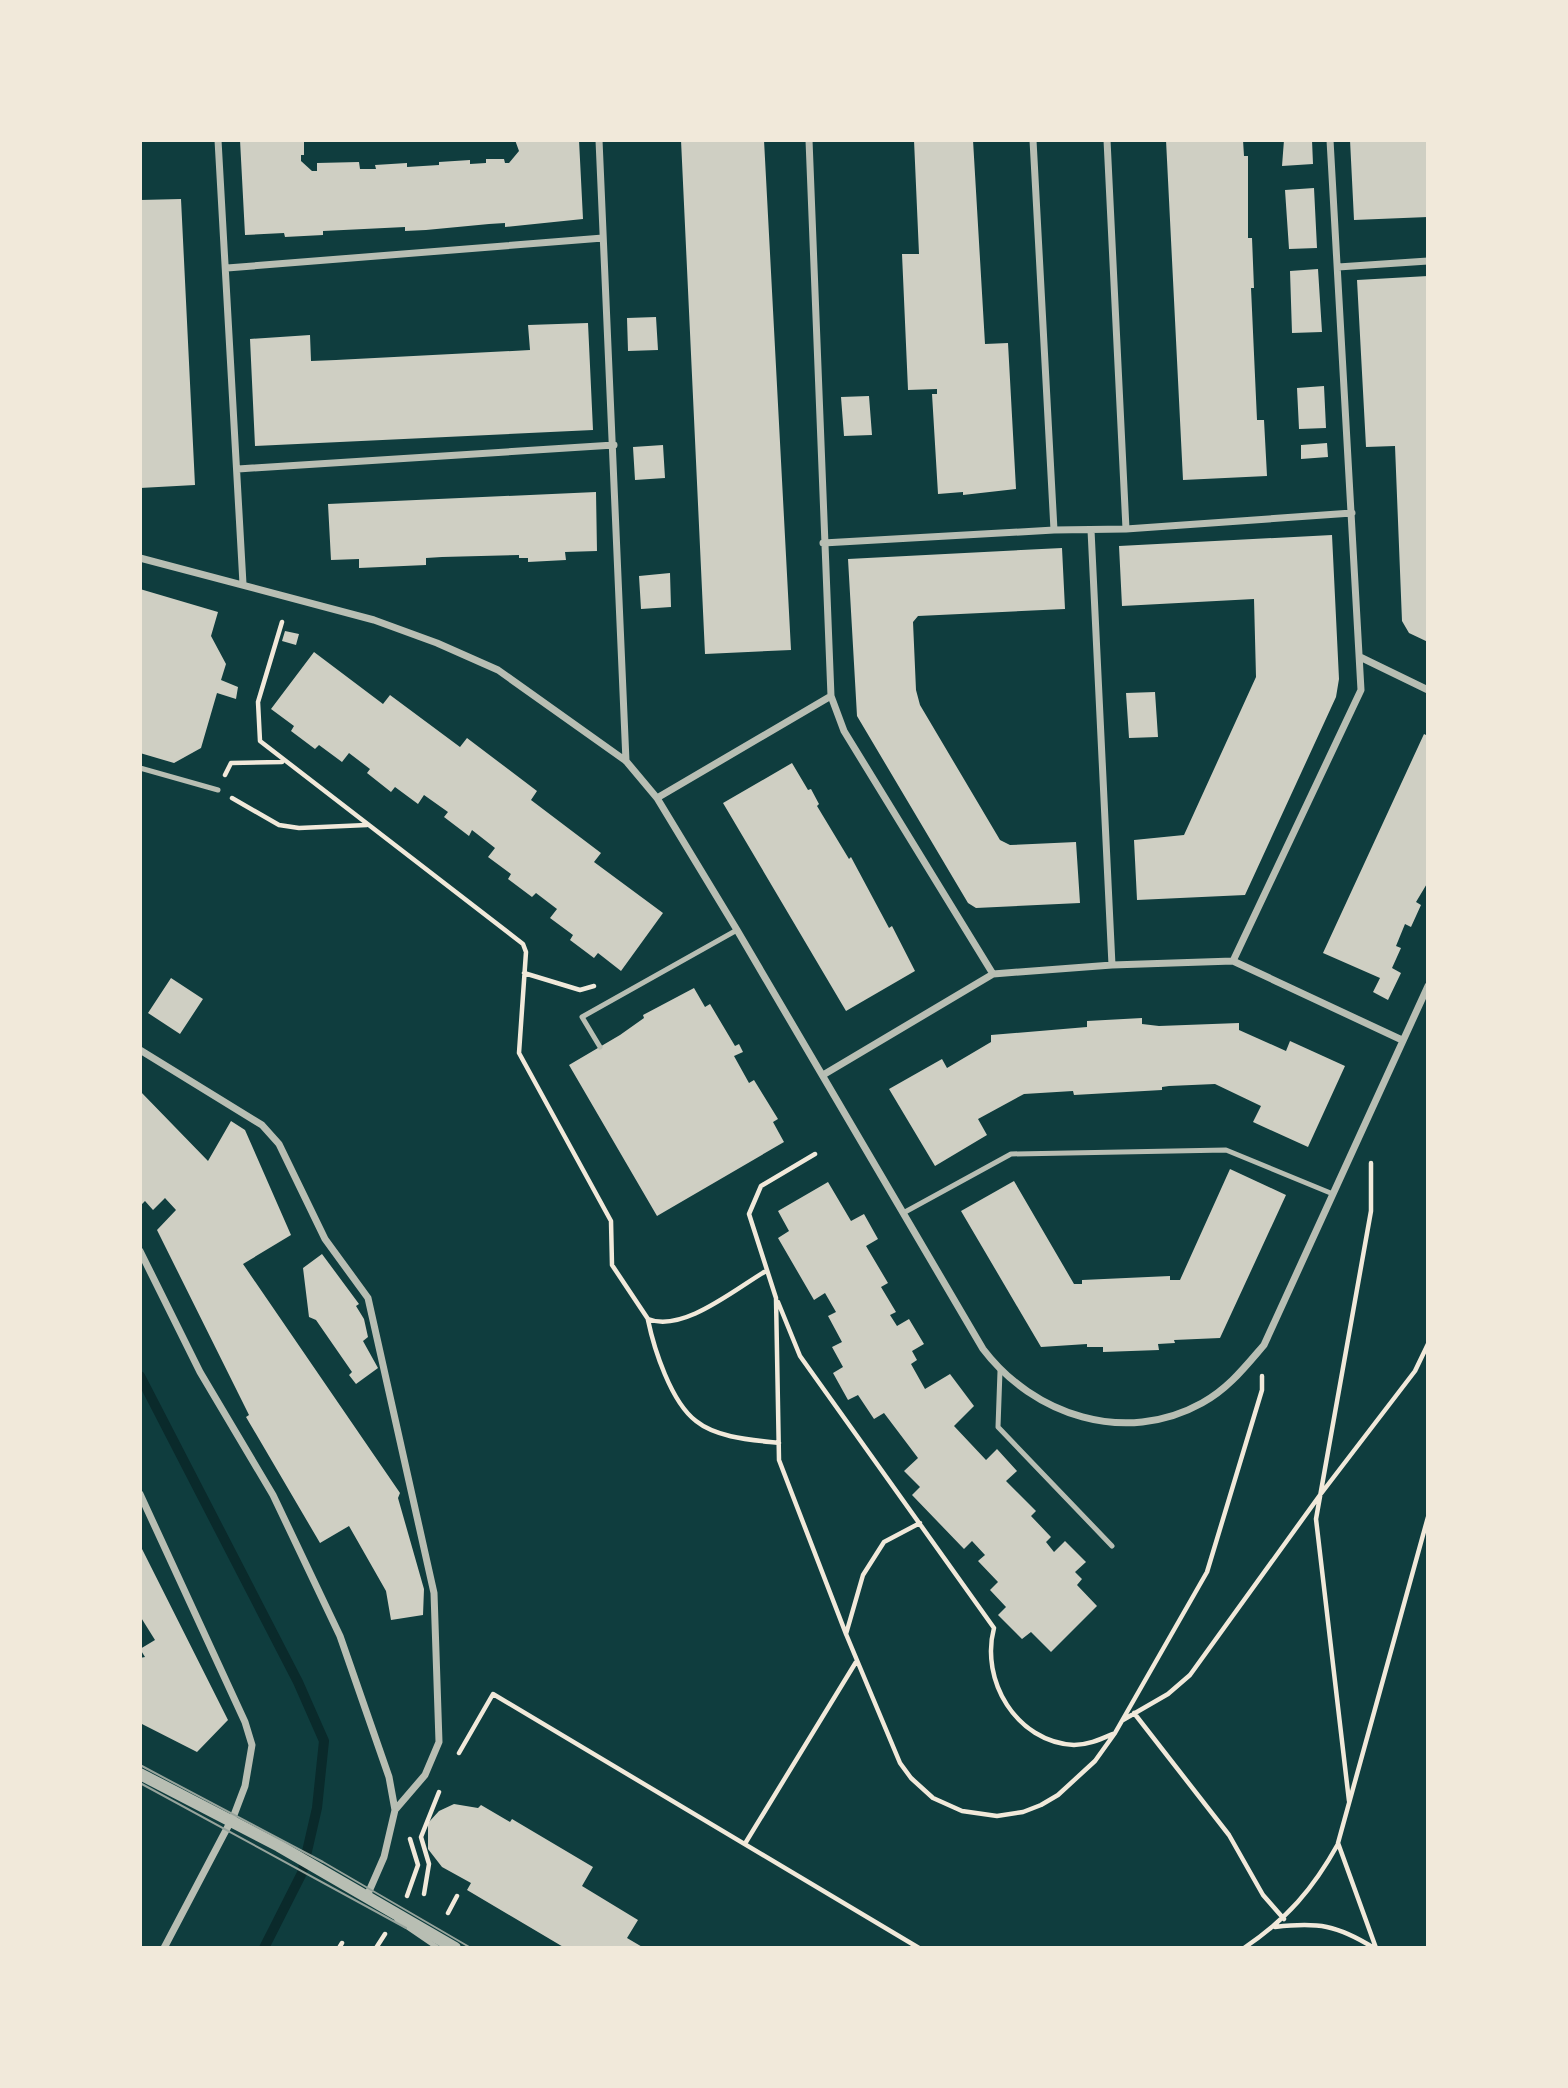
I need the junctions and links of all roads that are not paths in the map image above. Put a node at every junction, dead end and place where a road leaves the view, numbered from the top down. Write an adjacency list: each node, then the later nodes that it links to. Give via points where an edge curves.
1 (218, 140): 10 (street)
2 (599, 140): 7 (street)
3 (809, 140): 17 (street)
4 (1033, 140): 14 (street)
5 (1107, 140): 16 (street)
6 (1330, 140): 9 (street)
7 (603, 238): 10 (street); 11 (street)
8 (1428, 261): 9 (street)
9 (1338, 267): 13 (street)
10 (227, 268): 12 (street)
11 (614, 445): 12 (street); 23 (street)
12 (238, 469): 19 (street)
13 (1352, 513): 16 (street); 20 (street)
14 (1054, 530): 15 (street); 17 (street)
15 (1091, 530): 16 (street); 29 (street)
16 (1126, 530)
17 (823, 543): 22 (street)
18 (140, 558): 19 (street)
19 (243, 584): 23 (street, via 374,620 498,670)
20 (1360, 657): 21 (street); 28 (street, via 1361,690)
21 (1428, 690)
22 (831, 696): 26 (street); 30 (street, via 844,731)
23 (626, 761): 26 (street)
24 (140, 768): 25 (lane)
25 (218, 790)
26 (657, 798): 27 (street)
27 (737, 930): 33 (lane, via 582,1017); 35 (street)
28 (1233, 961): 29 (street); 32 (street)
29 (1112, 965): 30 (street)
30 (993, 974): 35 (street)
31 (1428, 986): 32 (street)
32 (1402, 1040): 36 (street)
33 (600, 1047)
34 (140, 1050): 43 (street, via 262,1125 279,1144 325,1240 368,1298 435,1593 439,1742 425,1775)
35 (823, 1075): 37 (street)
36 (1334, 1194): 37 (lane, via 1226,1150 1011,1154); 39 (street, via 1264,1345 1228,1385 1202,1403 1139,1422 1108,1422 1065,1412 1022,1390)
37 (905, 1212): 39 (street)
38 (140, 1251): 43 (street, via 200,1372 273,1495 340,1636 389,1777)
39 (1000, 1371): 41 (lane, via 998,1427)
40 (140, 1494): 44 (street, via 251,1737 250,1770)
41 (1112, 1546)
42 (140, 1774): 44 (street)
43 (395, 1810): 45 (street, via 384,1857)
44 (230, 1821): 45 (street); 47 (street)
45 (367, 1896): 46 (street)
46 (447, 1947)
47 (164, 1948)

